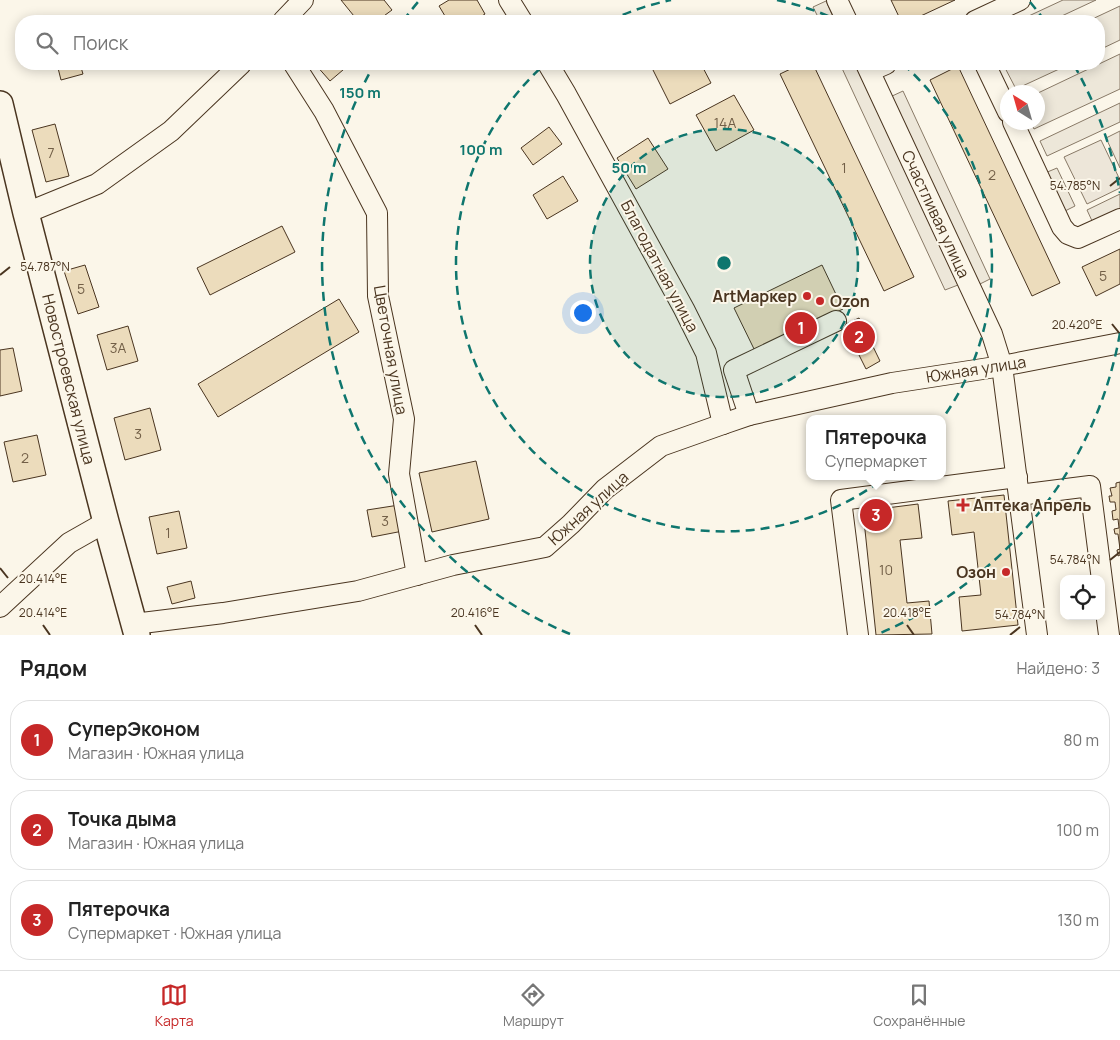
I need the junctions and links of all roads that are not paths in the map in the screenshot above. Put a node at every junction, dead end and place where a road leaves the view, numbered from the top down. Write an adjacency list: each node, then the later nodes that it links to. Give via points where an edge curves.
1 (303, 0): 5 (street)
2 (509, 0): 6 (street)
3 (837, 0): 7 (street)
4 (1020, 0): 8 (street)
5 (289, 15)
6 (518, 15)
7 (843, 15)
8 (988, 15)
9 (235, 70): 17 (street, via 171,131 98,184)
10 (298, 70): 26 (street, Цветочная улица, via 324,111 377,213 378,296 404,419 399,474)
11 (552, 70): 23 (street, Благодатная улица, via 706,353)
12 (876, 70): 21 (street, Счастливая улица, via 992,334)
13 (988, 70): 14 (street)
14 (1000, 95)
15 (0, 104): 17 (main road, Новостроевская улица)
16 (1017, 130): 18 (street, via 1068,234 1078,238)
17 (26, 213): 25 (main road, Новостроевская улица)
18 (1120, 219)
19 (836, 321): 22 (street, via 734,370)
20 (1120, 343): 21 (street, Южная улица)
21 (1002, 366): 22 (street, Южная улица, via 892,383); 24 (street, Счастливая улица)
22 (749, 415): 23 (street, Южная улица)
23 (723, 424): 26 (street, Южная улица, via 661,446 605,489 545,547)
24 (1018, 486): 29 (street, via 841,500); 30 (street, Счастливая улица); 31 (street, via 1090,486)
25 (106, 522): 27 (street, via 69,543); 28 (main road, Новостроевская улица)
26 (417, 575): 28 (street, Южная улица, via 358,591)
27 (0, 607)
28 (136, 629)
29 (858, 635)
30 (1036, 635)
31 (1109, 635)

